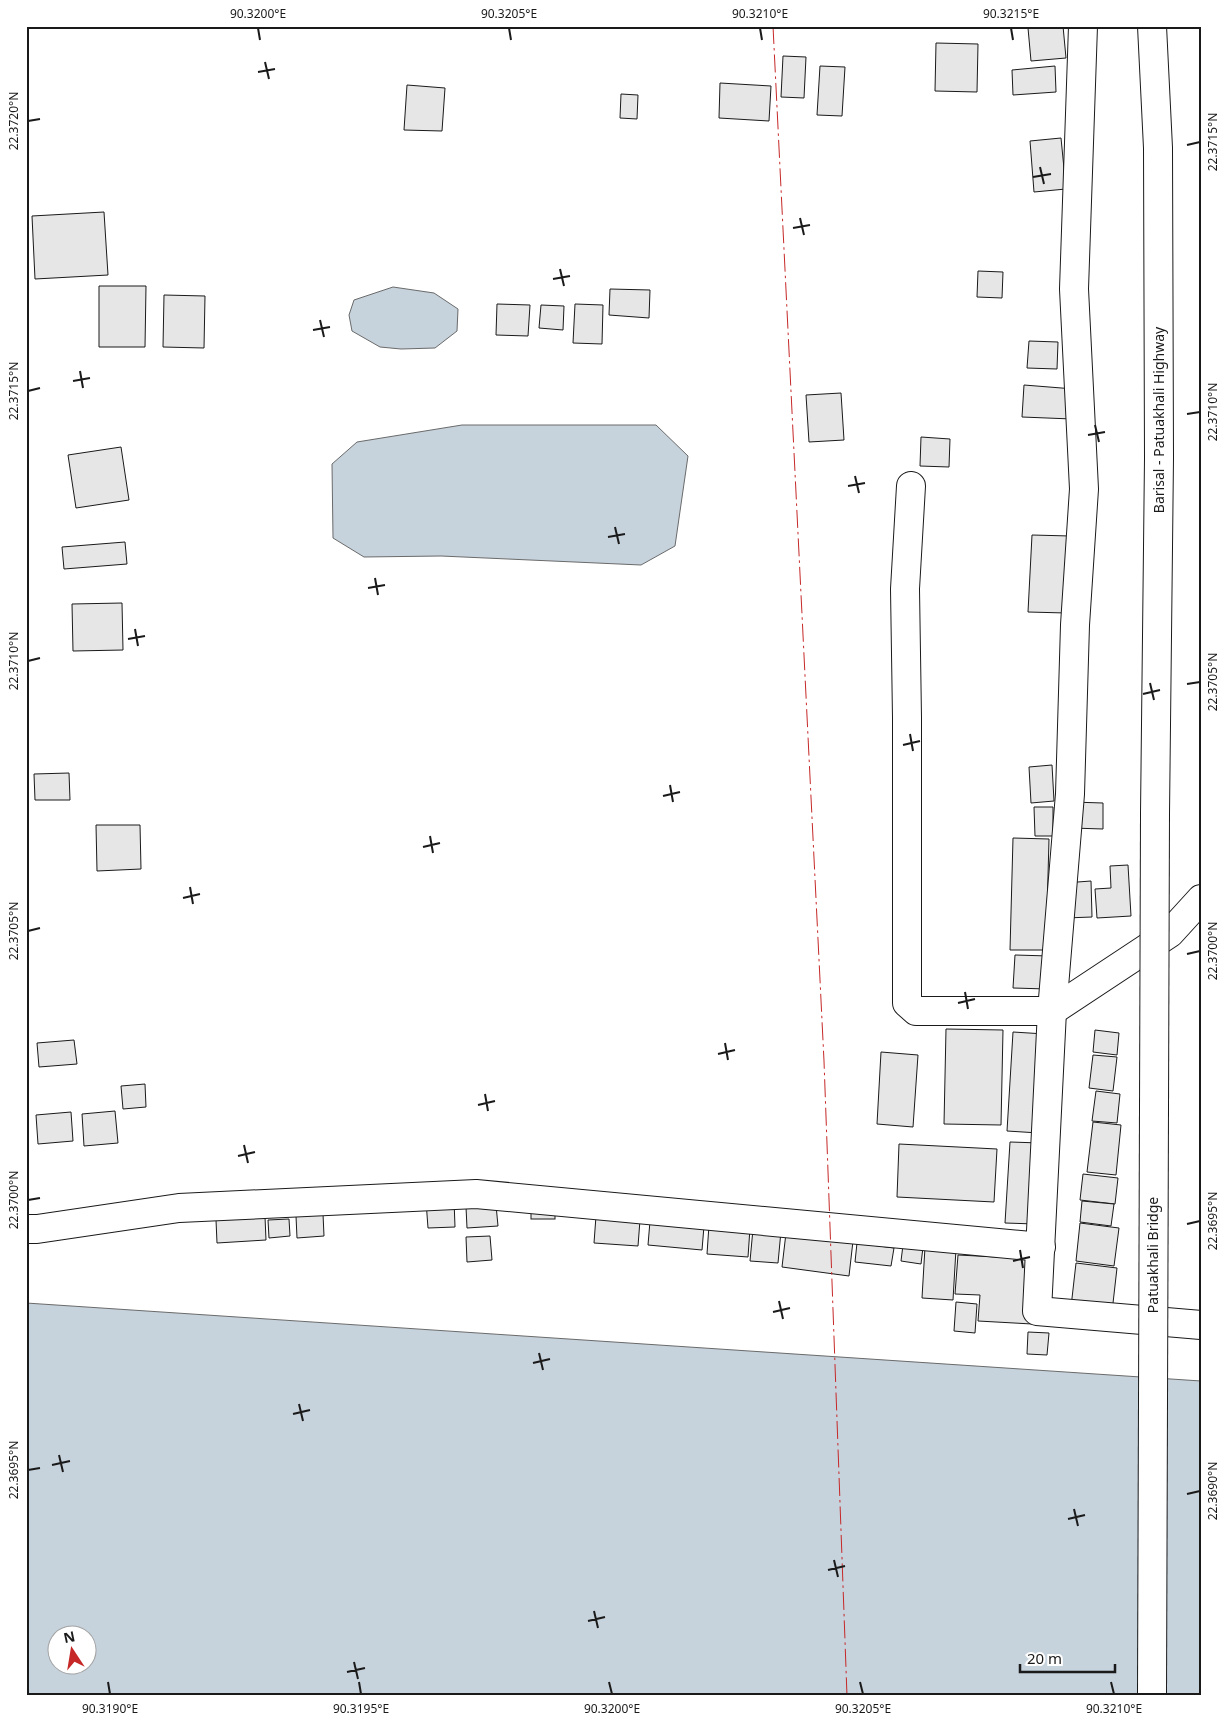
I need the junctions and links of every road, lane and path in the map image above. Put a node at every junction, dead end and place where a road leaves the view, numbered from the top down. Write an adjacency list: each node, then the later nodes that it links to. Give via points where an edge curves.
1 (1083, 26): 6 (main road, via 1074,289 1084,489 1075,625 1070,794)
2 (1152, 26): 4 (main road, Barisal - Patuakhali Highway, via 1158,148)
3 (911, 486): 6 (main road, via 905,589 907,1003 916,1010)
4 (1155, 814): 10 (main road, Patuakhali Bridge, bridge)
5 (1201, 899): 6 (main road, via 1170,933)
6 (1052, 1011): 8 (main road)
7 (26, 1229): 8 (main road, via 180,1208 476,1194)
8 (1041, 1247): 9 (main road, via 1038,1311)
9 (1201, 1325)
10 (1152, 1696)

